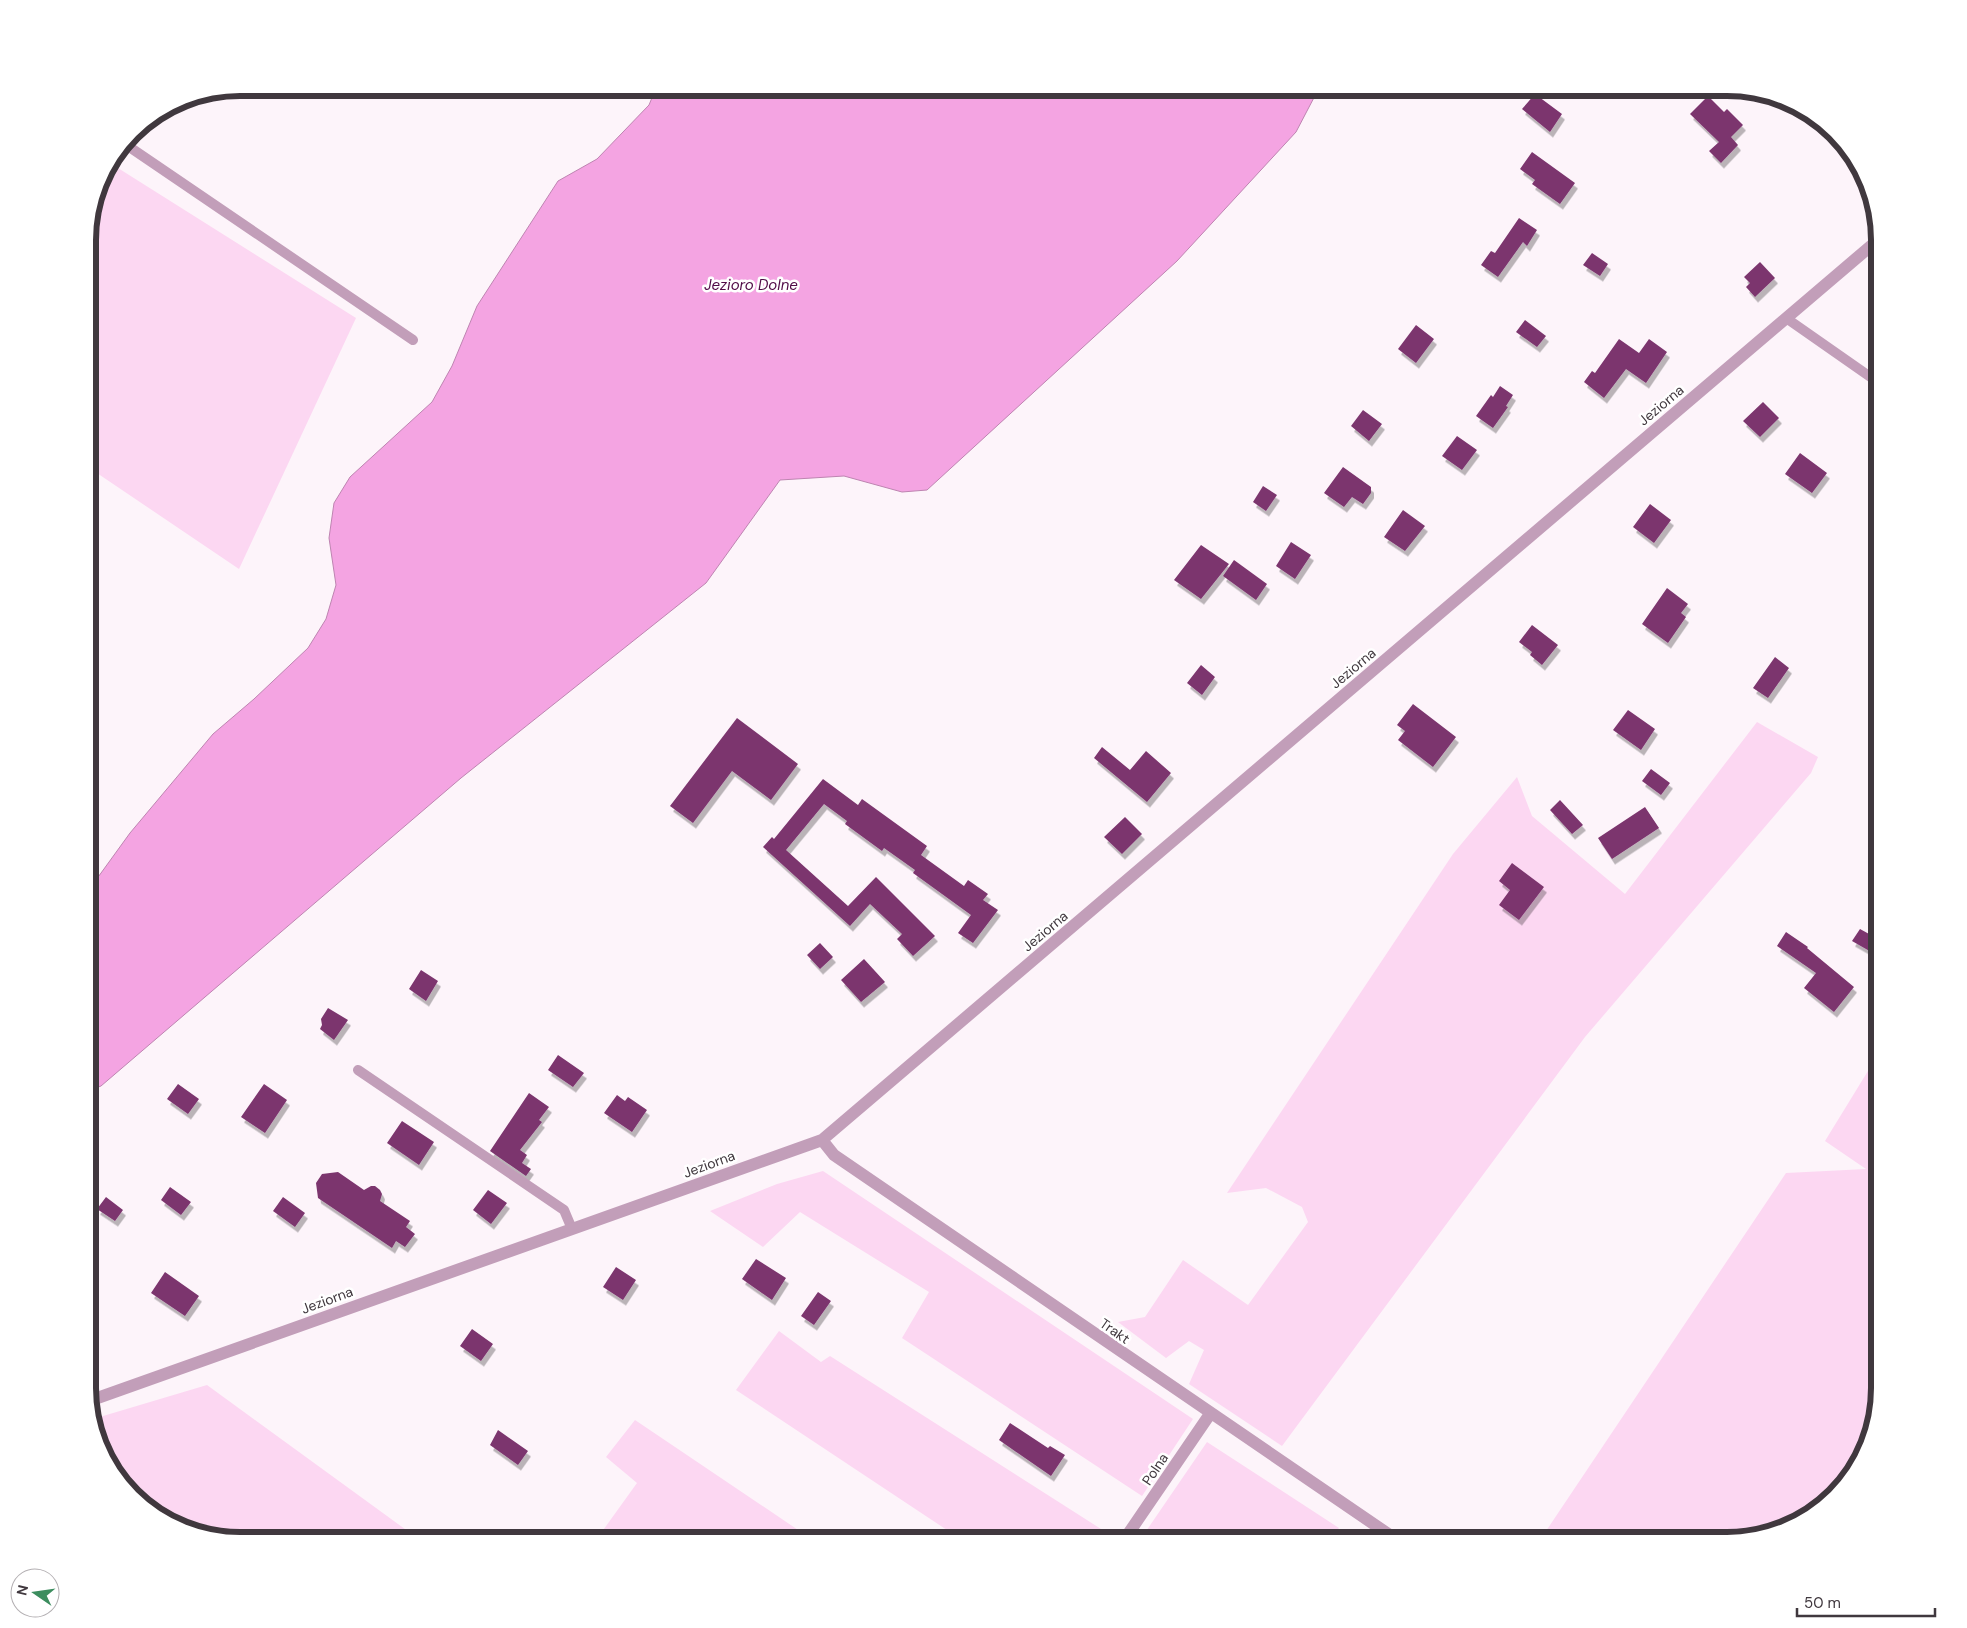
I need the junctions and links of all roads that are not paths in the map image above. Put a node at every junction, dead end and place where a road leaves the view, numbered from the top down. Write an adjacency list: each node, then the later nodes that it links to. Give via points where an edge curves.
1 (130, 147): 4 (lane)
2 (1871, 246): 3 (street, Jeziorna)
3 (1786, 318): 5 (lane); 7 (street, Jeziorna)
4 (413, 340)
5 (1871, 377)
6 (358, 1070): 8 (lane, via 564,1210)
7 (822, 1140): 8 (street, Jeziorna); 10 (street, Trakt, via 834,1155)
8 (572, 1229): 9 (street, Jeziorna)
9 (97, 1398)
10 (1210, 1414): 11 (street, Polna); 12 (street, Trakt)
11 (1129, 1532)
12 (1385, 1532)

